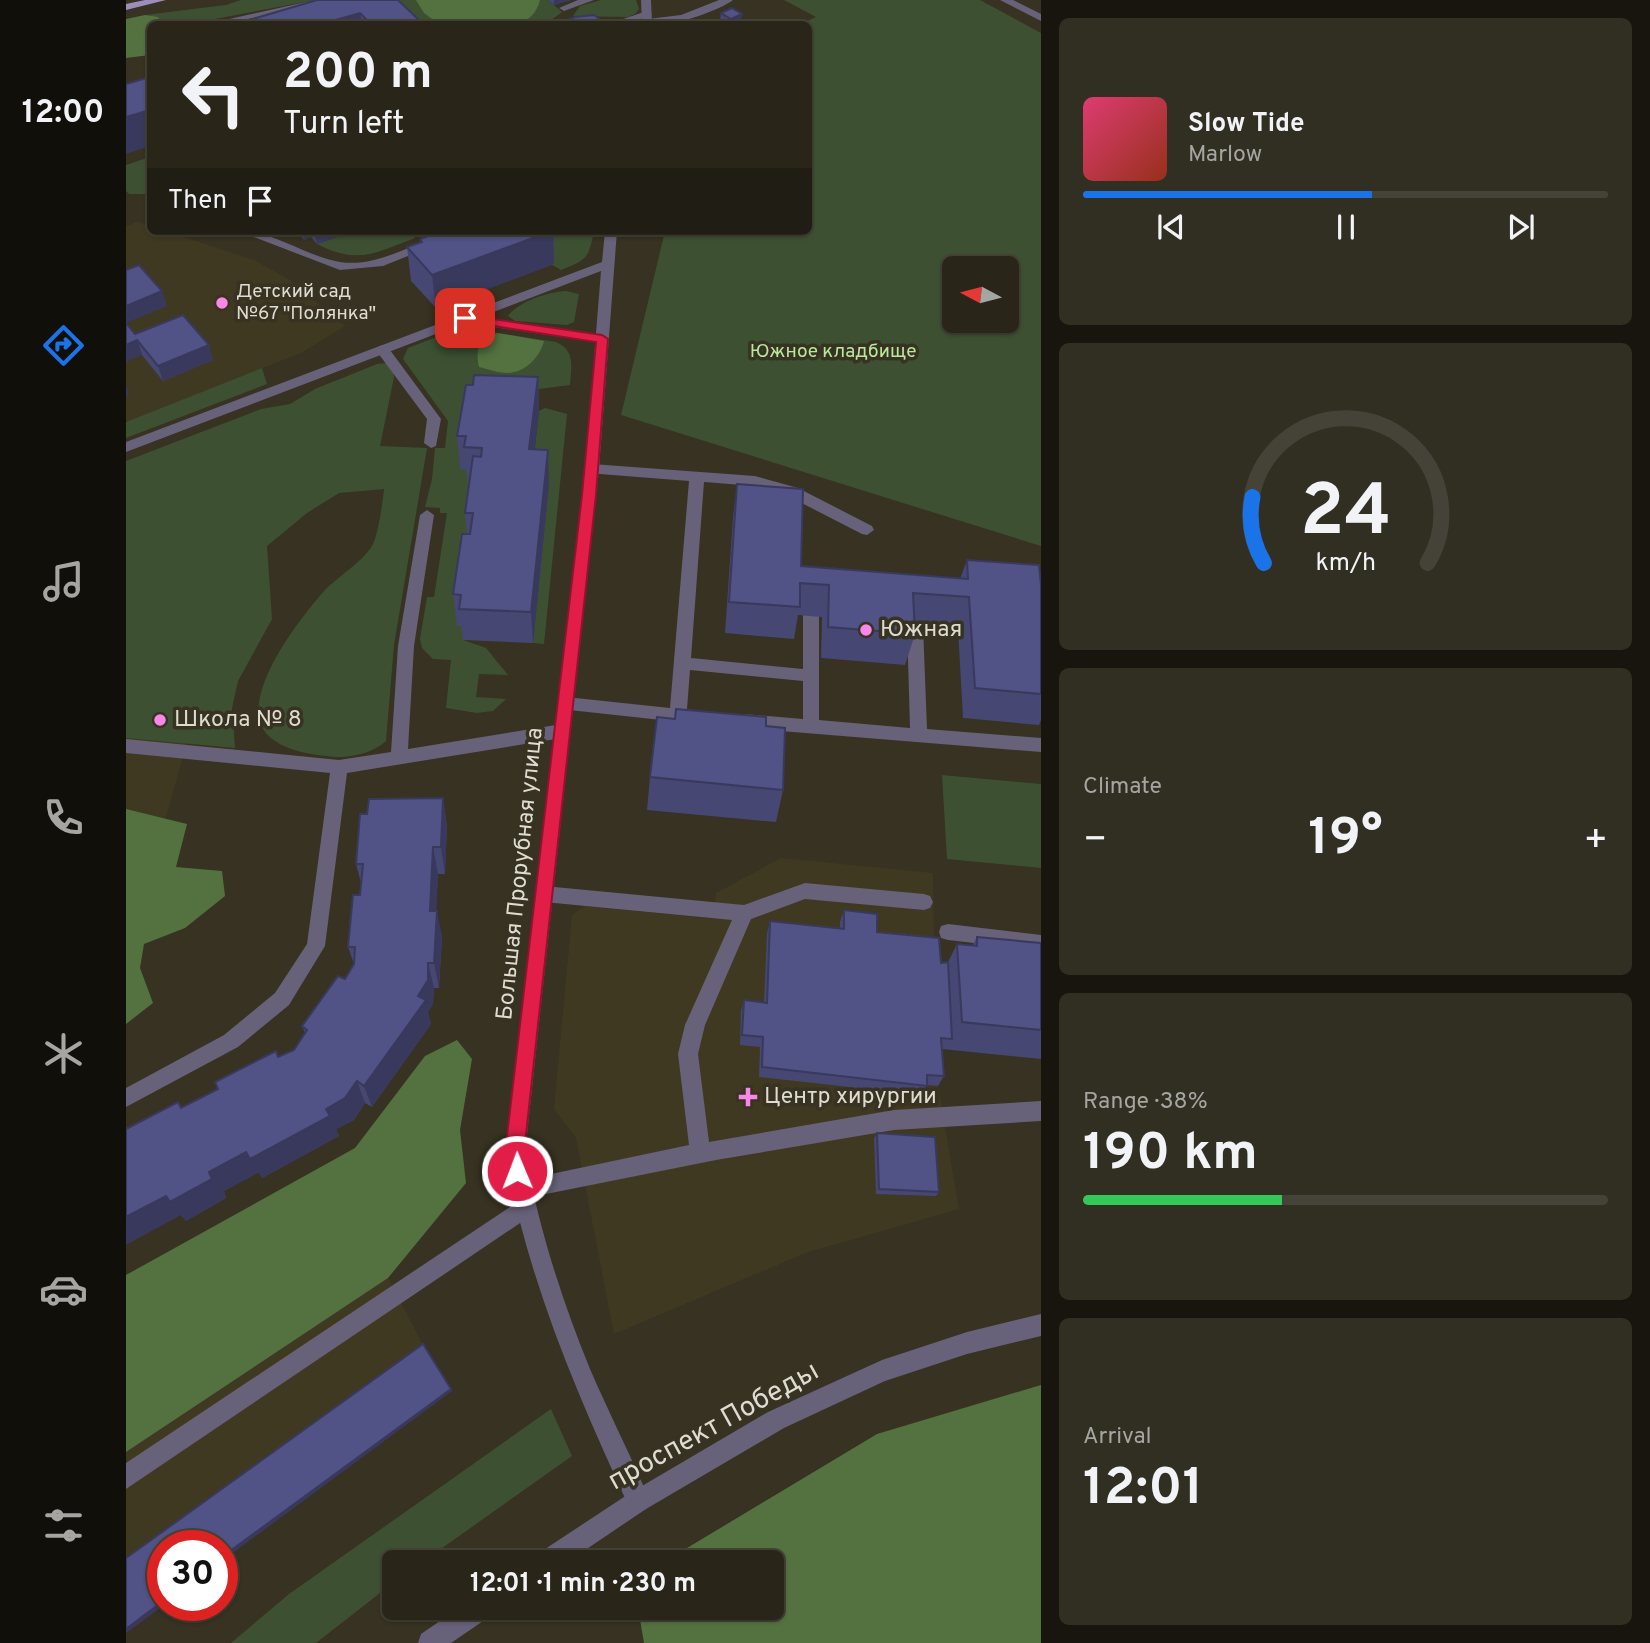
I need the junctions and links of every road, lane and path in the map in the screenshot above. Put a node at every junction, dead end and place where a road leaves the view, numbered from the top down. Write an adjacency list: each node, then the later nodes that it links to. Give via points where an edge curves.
1 (161, 0): 7 (main road)
2 (589, 0): 8 (street)
3 (646, 0): 10 (street)
4 (728, 0): 10 (street, via 683,18)
5 (1005, 0): 9 (street)
6 (337, 1): 11 (street)
7 (126, 8)
8 (564, 8)
9 (1041, 18)
10 (647, 20)
11 (228, 21)
12 (255, 235): 13 (street, via 340,266 379,263)
13 (453, 235)
14 (611, 235): 15 (street, Большая Прорубная улица)
15 (608, 264): 16 (street); 17 (street, Большая Прорубная улица)
16 (465, 318): 17 (street); 18 (street)
17 (602, 339): 21 (street, Большая Прорубная улица)
18 (382, 349): 19 (street, via 435,419); 20 (street)
19 (431, 443)
20 (126, 447)
21 (592, 469): 22 (street); 29 (street, Большая Прорубная улица)
22 (697, 476): 24 (street, via 755,481 793,492); 27 (street)
23 (427, 515): 36 (street, via 406,646)
24 (867, 530)
25 (811, 616): 28 (street)
26 (915, 625): 33 (street)
27 (682, 663): 28 (street); 30 (street)
28 (811, 676): 31 (street)
29 (566, 704): 30 (street); 32 (street, Большая Прорубная улица)
30 (678, 715): 31 (street)
31 (811, 727): 33 (street)
32 (562, 732): 36 (street); 38 (street, Большая Прорубная улица)
33 (919, 735): 34 (street)
34 (1041, 745)
35 (126, 746): 37 (street)
36 (400, 758): 37 (street)
37 (339, 767): 43 (street, via 316,946 282,999 231,1041)
38 (544, 894): 40 (street); 46 (street, Большая Прорубная улица, via 514,1153)
39 (924, 902): 40 (street, via 805,891)
40 (744, 913): 45 (street, via 695,1026 688,1054)
41 (948, 932): 42 (street)
42 (1041, 943)
43 (126, 1098)
44 (1041, 1111): 45 (street, via 894,1120)
45 (700, 1154): 46 (street)
46 (523, 1199): 48 (street); 49 (street, Большая Прорубная улица, via 580,1374)
47 (1041, 1325): 49 (street, проспект Победы, via 882,1371 776,1420)
48 (126, 1477)
49 (638, 1501): 50 (street, проспект Победы)
50 (564, 1550)
51 (463, 1620): 52 (street)
52 (430, 1643)

